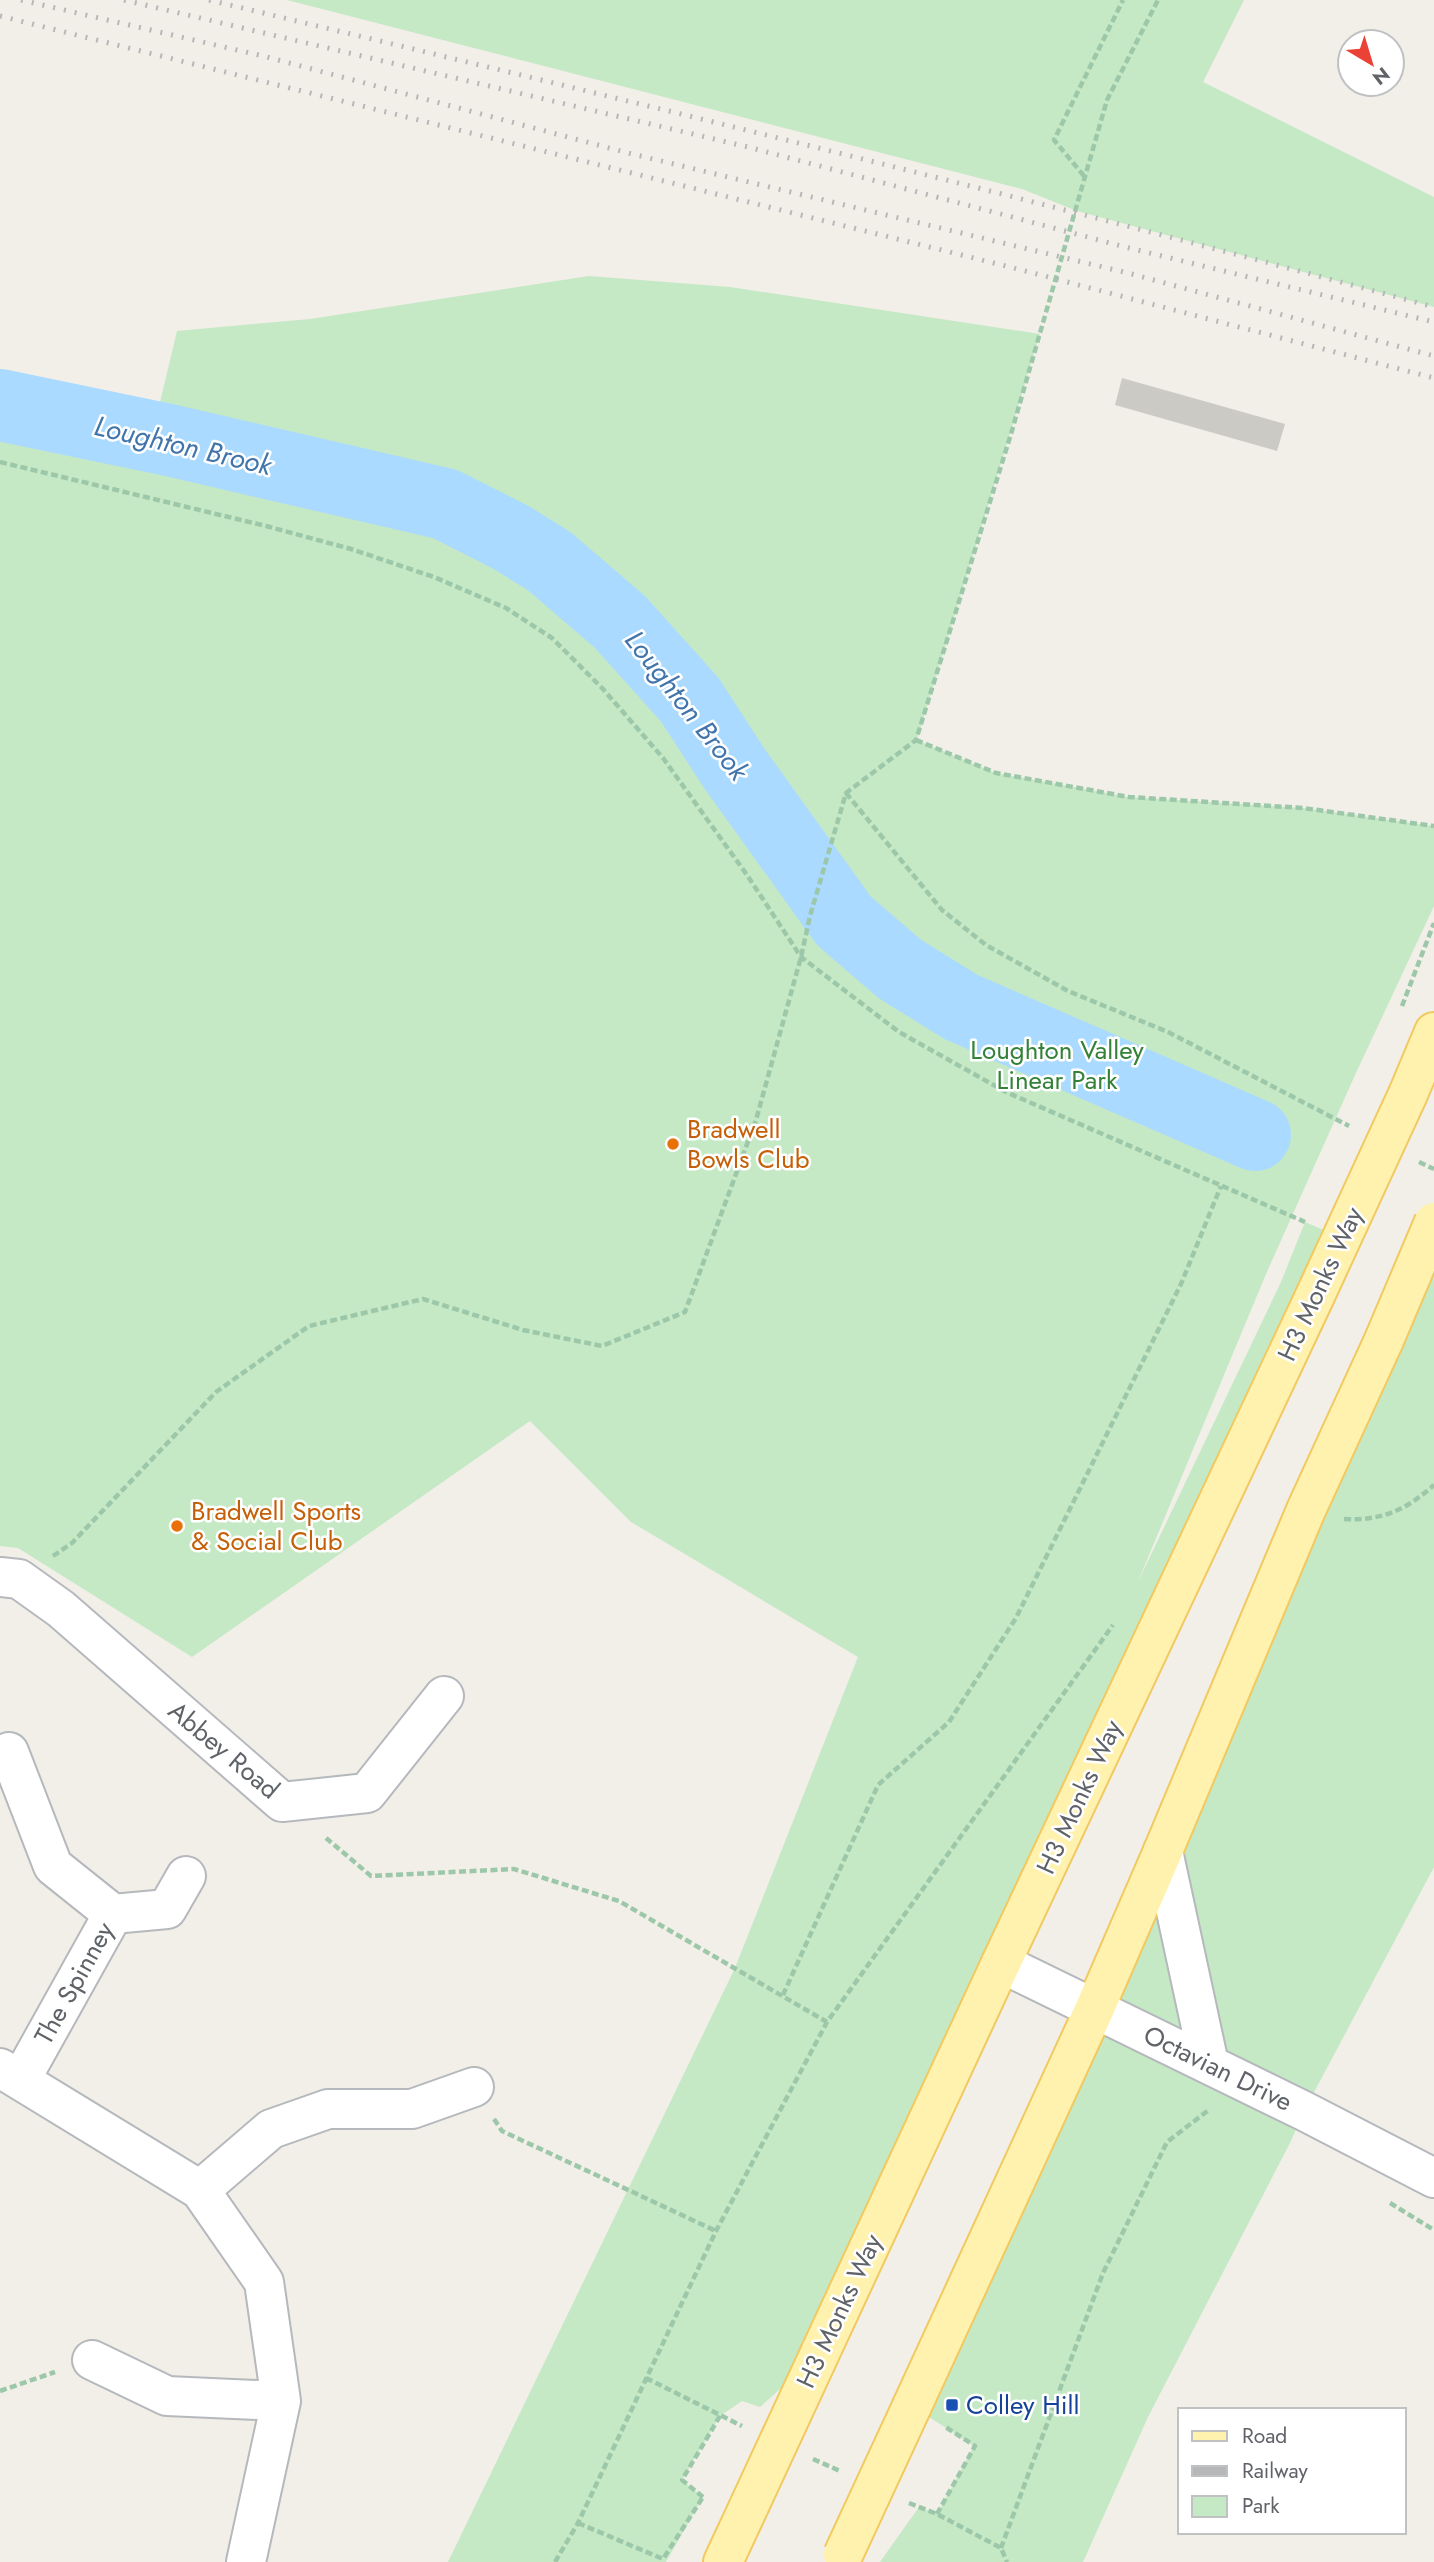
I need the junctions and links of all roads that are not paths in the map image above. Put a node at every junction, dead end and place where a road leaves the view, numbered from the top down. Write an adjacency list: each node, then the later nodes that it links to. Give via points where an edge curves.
1 (1434, 1032): 9 (main road, H3 Monks Way, bridge, via 1314,1298)
2 (1434, 1222): 6 (main road, bridge, via 1306,1510)
3 (9, 1578): 4 (street, Abbey Road, via 61,1609 282,1802 367,1793)
4 (444, 1696)
5 (9, 1752): 8 (street, The Spinney, via 53,1866)
6 (1163, 1851): 10 (main road); 11 (street)
7 (187, 1876): 8 (street, via 167,1909)
8 (113, 1914): 12 (street, The Spinney)
9 (1000, 1963): 10 (street, Octavian Drive); 20 (main road, H3 Monks Way, bridge)
10 (1095, 2008): 11 (street, Octavian Drive); 18 (main road, bridge)
11 (1209, 2064): 14 (street, Octavian Drive)
12 (10, 2073): 15 (street, The Spinney)
13 (474, 2087): 15 (street, via 412,2109 328,2109 271,2129)
14 (1434, 2178)
15 (200, 2190): 17 (street, The Spinney, via 264,2282)
16 (92, 2360): 17 (street, via 167,2396)
17 (281, 2401): 19 (street, The Spinney)
18 (841, 2558)
19 (246, 2562)
20 (723, 2562)

